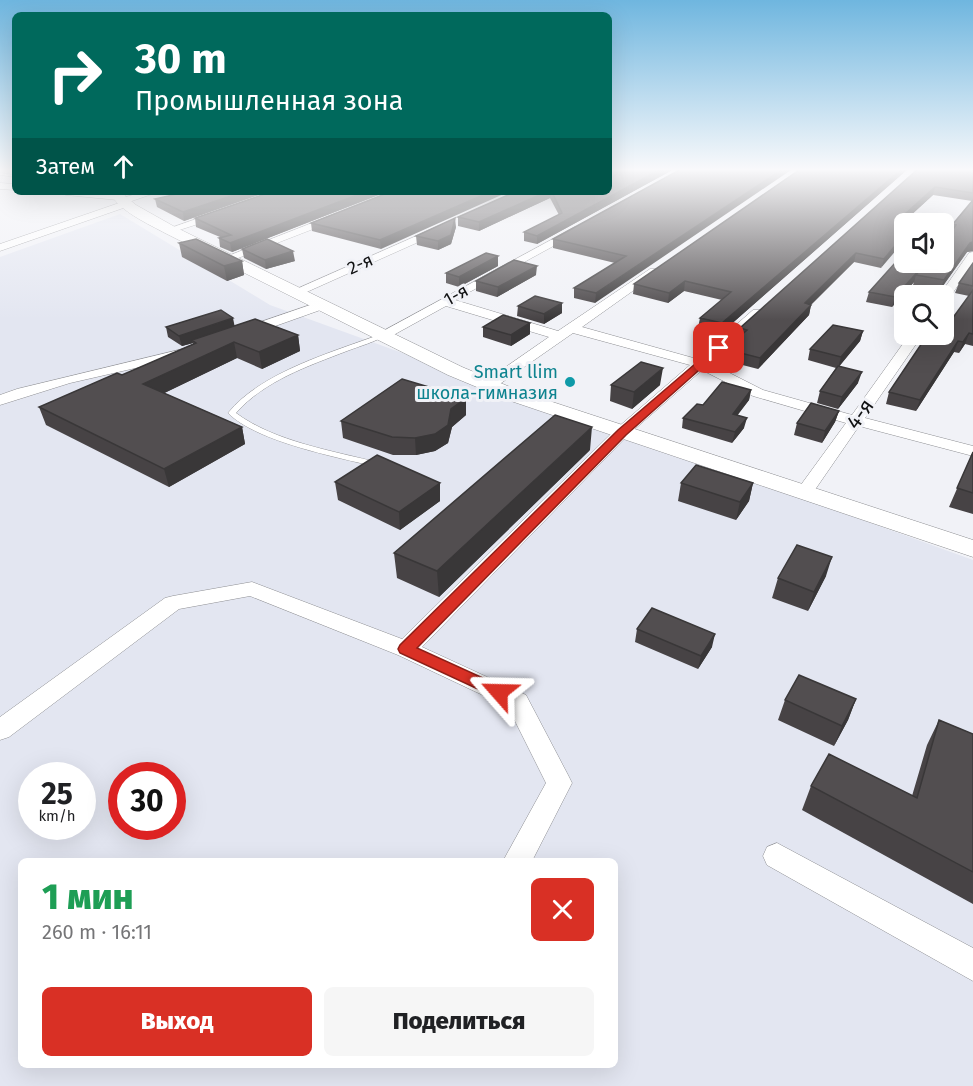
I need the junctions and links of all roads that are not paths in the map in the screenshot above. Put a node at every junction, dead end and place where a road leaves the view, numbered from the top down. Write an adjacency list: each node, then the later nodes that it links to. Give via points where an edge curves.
1 (72, 219): 8 (street)
2 (152, 219): 7 (street)
3 (204, 219): 7 (street)
4 (331, 219): 10 (street)
5 (587, 224): 14 (street, 1-я)
6 (447, 225): 13 (street, 2-я)
7 (170, 230): 10 (street)
8 (0, 248)
9 (973, 255): 12 (street)
10 (229, 258): 13 (street)
11 (668, 261): 17 (street)
12 (952, 285)
13 (296, 292): 16 (street)
14 (445, 301): 17 (street, via 496,318); 18 (street, 1-я)
15 (771, 301): 22 (street)
16 (322, 305): 18 (street); 19 (street)
17 (565, 332): 22 (street); 23 (street)
18 (383, 335): 23 (street); 28 (lane, via 287,374 238,402 232,413 263,432)
19 (228, 338)
20 (909, 345): 25 (street, 4-я)
21 (196, 349): 24 (street, via 129,368 68,378)
22 (701, 364): 25 (street, via 758,393); 26 (street)
23 (489, 385): 26 (street)
24 (0, 400)
25 (856, 419): 27 (street); 29 (street, 4-я)
26 (622, 432): 29 (street); 31 (street)
27 (973, 451)
28 (384, 467)
29 (804, 493): 30 (street)
30 (973, 549)
31 (406, 649): 32 (street, via 252,589 173,603); 34 (street, via 518,700 559,783)
32 (0, 730)
33 (777, 856): 35 (street)
34 (519, 858)
35 (973, 965)

